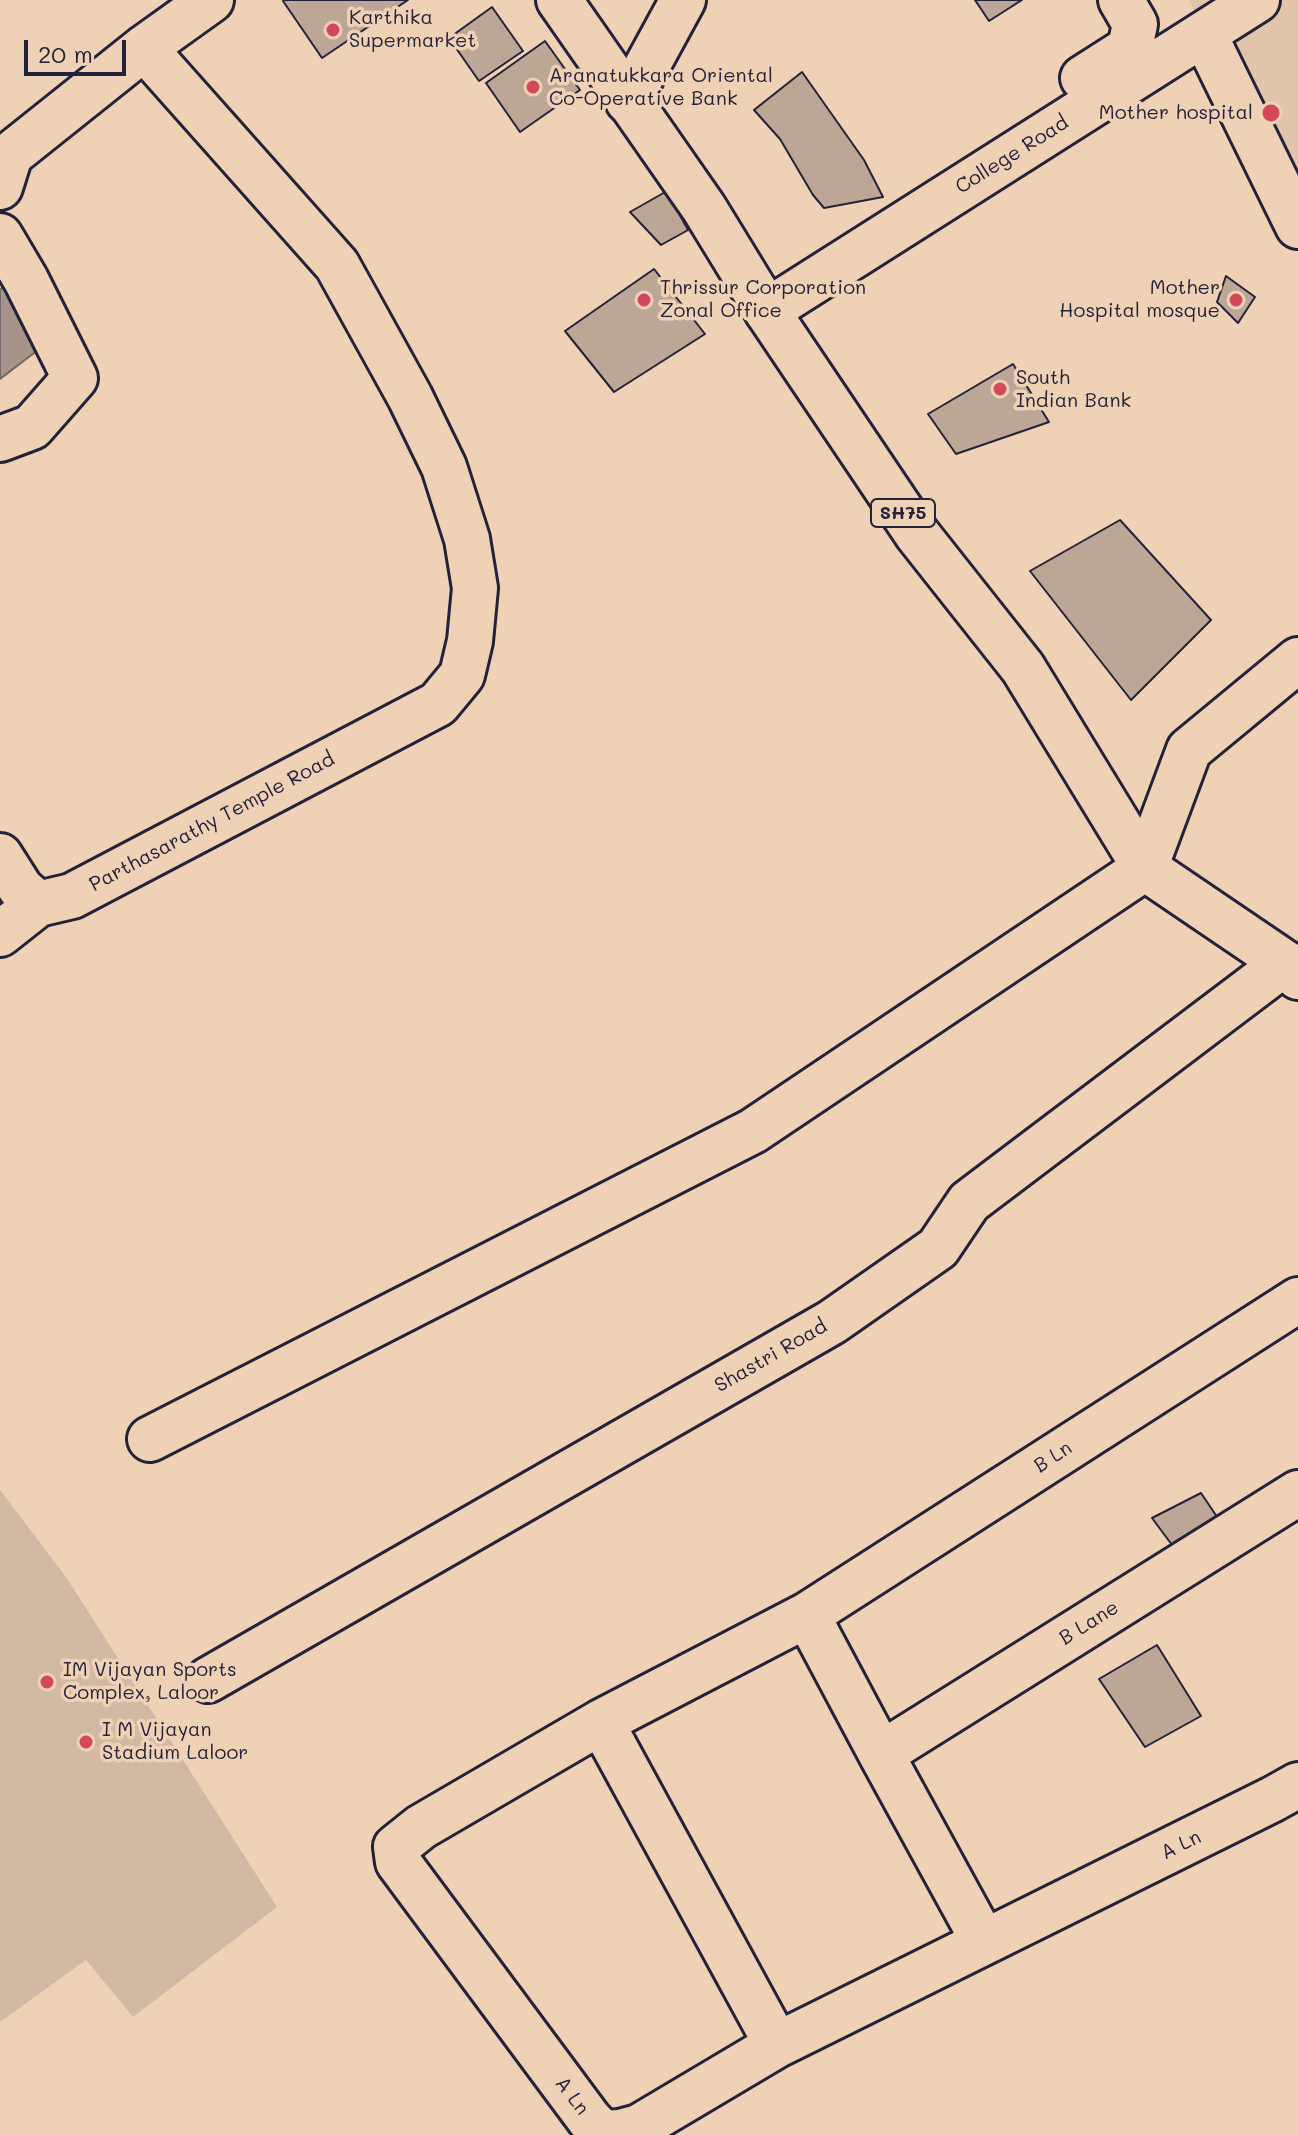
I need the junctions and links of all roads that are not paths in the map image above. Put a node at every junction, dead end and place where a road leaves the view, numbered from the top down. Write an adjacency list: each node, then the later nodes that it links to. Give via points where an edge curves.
1 (211, 0): 7 (street)
2 (559, 0): 8 (street, SH75)
3 (683, 0): 8 (street)
4 (1121, 0): 12 (street, via 1135,24 1130,48)
5 (1257, 0): 6 (street, College Road)
6 (1204, 34): 10 (street); 12 (street, College Road)
7 (144, 48): 9 (street, via 10,155); 17 (street, Parthasarathy Temple Road, via 337,265 410,397 444,467 467,539 475,588 470,641 462,675 438,704 72,896)
8 (628, 101): 12 (street, SH75)
9 (0, 187)
10 (1298, 226)
11 (0, 236): 13 (street, via 75,378 32,427)
12 (761, 300): 16 (street, SH75, via 917,534 1023,668)
13 (0, 439)
14 (1298, 660): 16 (street, via 1189,750)
15 (0, 856): 17 (street, via 21,889)
16 (1145, 868): 19 (street, SH75); 21 (street, via 753,1131)
17 (38, 904): 18 (street)
18 (0, 934)
19 (1291, 970): 24 (street, Shastri Road, via 969,1202 938,1248 832,1322)
20 (1298, 1300): 23 (street, B Ln)
21 (150, 1439)
22 (1298, 1493): 26 (street, B Lane)
23 (807, 1615): 25 (street, A Ln); 26 (street)
24 (208, 1680)
25 (601, 1722): 29 (street); 29 (street, A Ln, via 421,1827 396,1847 398,1862 602,2133 639,2127)
26 (881, 1754): 28 (street)
27 (1298, 1785): 28 (street, A Ln)
28 (984, 1942): 29 (street, A Ln)
29 (777, 2045)

